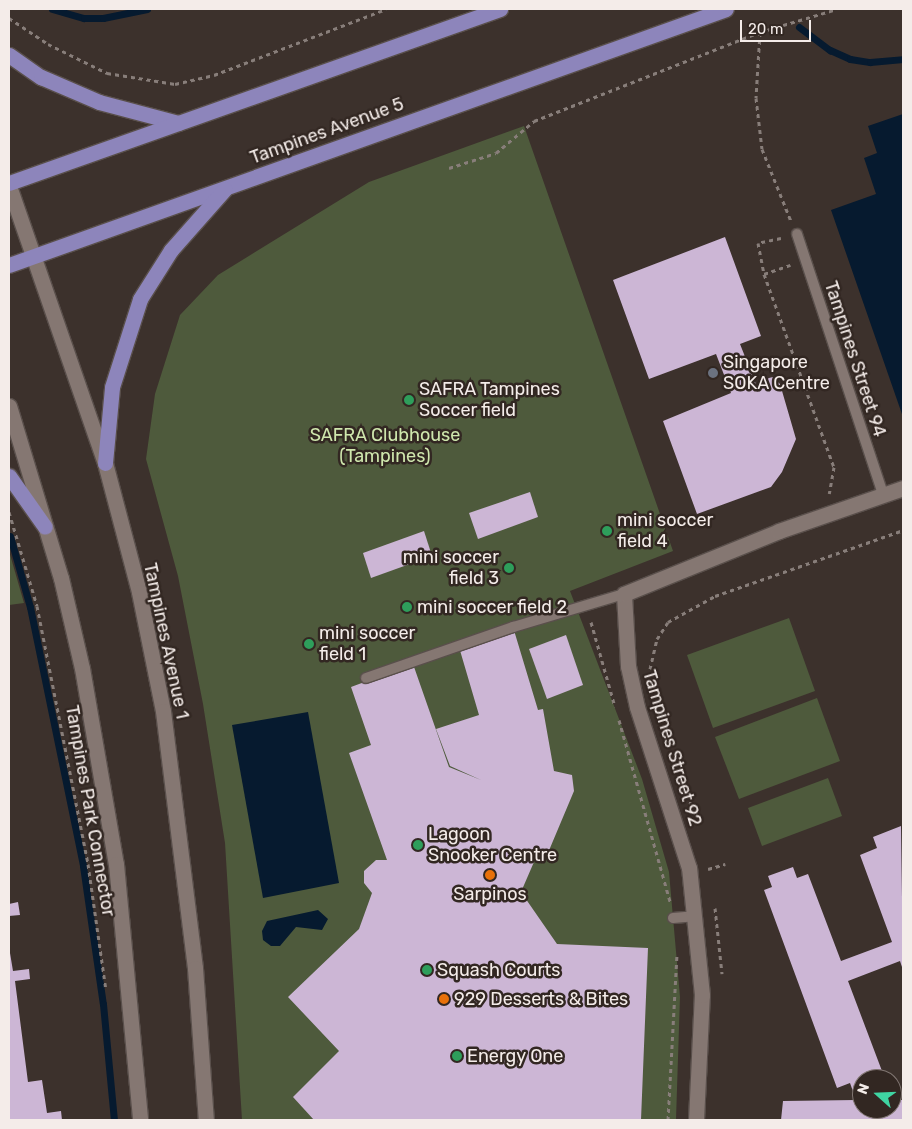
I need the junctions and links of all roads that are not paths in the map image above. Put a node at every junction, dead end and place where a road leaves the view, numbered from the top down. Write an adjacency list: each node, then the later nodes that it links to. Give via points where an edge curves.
1 (500, 9): 4 (main road)
2 (726, 9): 6 (main road, Tampines Avenue 5)
3 (9, 55): 4 (main road, via 40,77 98,102)
4 (178, 123): 5 (main road)
5 (9, 184): 8 (main road, Tampines Avenue 1)
6 (228, 186): 8 (main road, Tampines Avenue 5); 11 (main road, via 171,250 140,299 112,387)
7 (797, 234): 14 (lane, Tampines Street 94)
8 (33, 256): 9 (main road, Tampines Avenue 5); 11 (main road, Tampines Avenue 1)
9 (9, 265)
10 (9, 406): 15 (main road)
11 (105, 463): 19 (main road, Tampines Avenue 1, via 139,592 163,711 195,968)
12 (9, 476): 15 (main road)
13 (903, 488): 14 (main road)
14 (883, 494): 16 (main road, via 779,531)
15 (45, 527): 18 (main road, via 82,668 116,864)
16 (624, 594): 17 (lane); 20 (main road, Tampines Street 92, via 628,666 636,707 689,868 682,917 702,995)
17 (366, 678)
18 (140, 1120)
19 (206, 1120)
20 (696, 1120)

